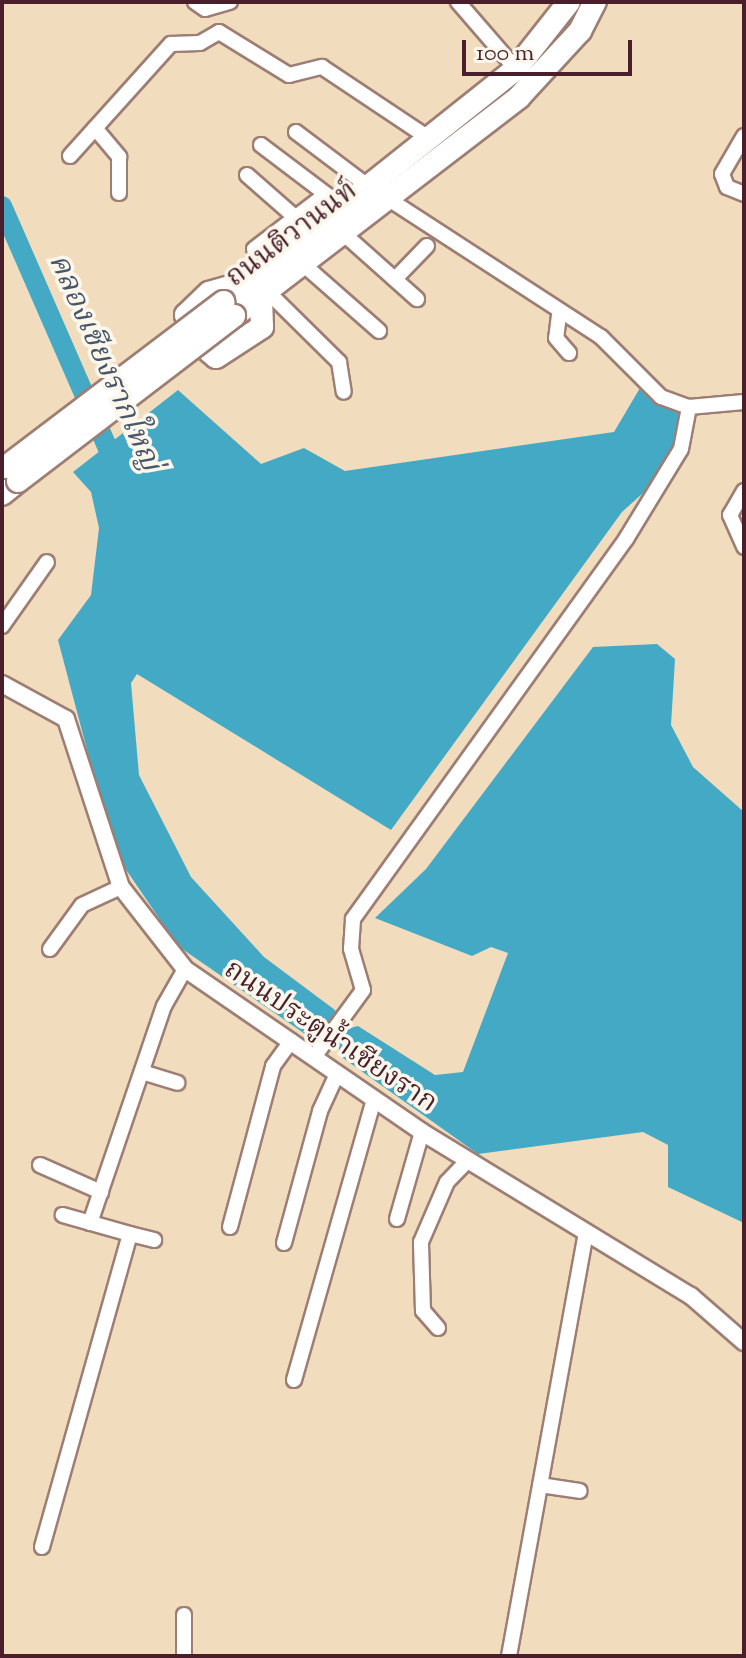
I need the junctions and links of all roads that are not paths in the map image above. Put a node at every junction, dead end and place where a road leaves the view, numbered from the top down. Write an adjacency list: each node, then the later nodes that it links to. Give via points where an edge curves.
1 (195, 2): 2 (street, via 218,9)
2 (230, 2)
3 (458, 2): 6 (street)
4 (595, 2): 17 (main road, ถนนติวานนท์, via 548,70)
5 (567, 3): 6 (main road, ถนนติวานนท์)
6 (516, 69): 10 (main road, ถนนติวานนท์)
7 (95, 128): 10 (street, via 171,44 200,43 219,32 289,75 322,67); 12 (street); 15 (street, via 119,157)
8 (296, 132): 14 (street)
9 (744, 136): 16 (street, via 722,174 727,187)
10 (430, 139): 14 (main road, ถนนติวานนท์)
11 (261, 145): 18 (street)
12 (70, 156)
13 (247, 175): 19 (street)
14 (369, 187): 18 (main road, ถนนติวานนท์)
15 (119, 193)
16 (744, 194)
17 (390, 200): 20 (main road, ถนนติวานนท์); 27 (street)
18 (334, 201): 19 (street); 25 (main road, ถนนติวานนท์)
19 (295, 217): 22 (street)
20 (344, 234): 23 (main road, ถนนติวานนท์); 24 (street)
21 (427, 246): 24 (street)
22 (254, 249)
23 (304, 265): 25 (main road, ถนนติวานนท์); 28 (street)
24 (395, 279): 26 (street)
25 (260, 290): 30 (street, via 339,362); 33 (main road, ถนนติวานนท์, bridge)
26 (417, 299)
27 (559, 315): 29 (street, via 556,338); 32 (street, via 601,337 642,385)
28 (379, 331)
29 (569, 353)
30 (344, 392)
31 (744, 402): 32 (street)
32 (689, 407): 43 (street, via 681,449 626,539 353,919 351,949 363,990)
33 (7, 478)
34 (744, 491): 35 (street, via 730,515)
35 (744, 547)
36 (47, 562): 37 (street)
37 (2, 626)
38 (2, 684): 39 (street, ถนนประตูน้ำเชียงราก, via 66,719)
39 (121, 887): 40 (street, via 82,905); 41 (street, ถนนประตูน้ำเชียงราก)
40 (50, 949)
41 (185, 969): 42 (street, ถนนประตูน้ำเชียงราก); 44 (street)
42 (291, 1041): 43 (street, ถนนประตูน้ำเชียงราก); 55 (street, via 273,1066)
43 (314, 1057): 45 (street, ถนนประตูน้ำเชียงราก)
44 (142, 1072): 46 (street); 51 (street)
45 (337, 1074): 47 (street, ถนนประตูน้ำเชียงราก); 59 (street)
46 (177, 1083)
47 (374, 1100): 48 (street, ถนนประตูน้ำเชียงราก); 62 (street)
48 (422, 1132): 49 (street, ถนนประตูน้ำเชียงราก); 53 (street)
49 (467, 1161): 56 (street, ถนนประตูน้ำเชียงราก); 60 (street, via 447,1182 421,1242 423,1311)
50 (40, 1165): 51 (street)
51 (101, 1192): 54 (street)
52 (63, 1215): 54 (street)
53 (397, 1219)
54 (90, 1223): 57 (street)
55 (230, 1227)
56 (586, 1233): 61 (street, ถนนประตูน้ำเชียงราก, via 691,1296); 63 (street)
57 (130, 1234): 58 (street); 65 (street)
58 (154, 1240)
59 (284, 1243)
60 (438, 1328)
61 (744, 1342)
62 (294, 1380)
63 (540, 1485): 64 (street); 68 (street)
64 (580, 1491)
65 (42, 1547)
66 (184, 1615): 67 (street)
67 (184, 1656)
68 (509, 1656)

